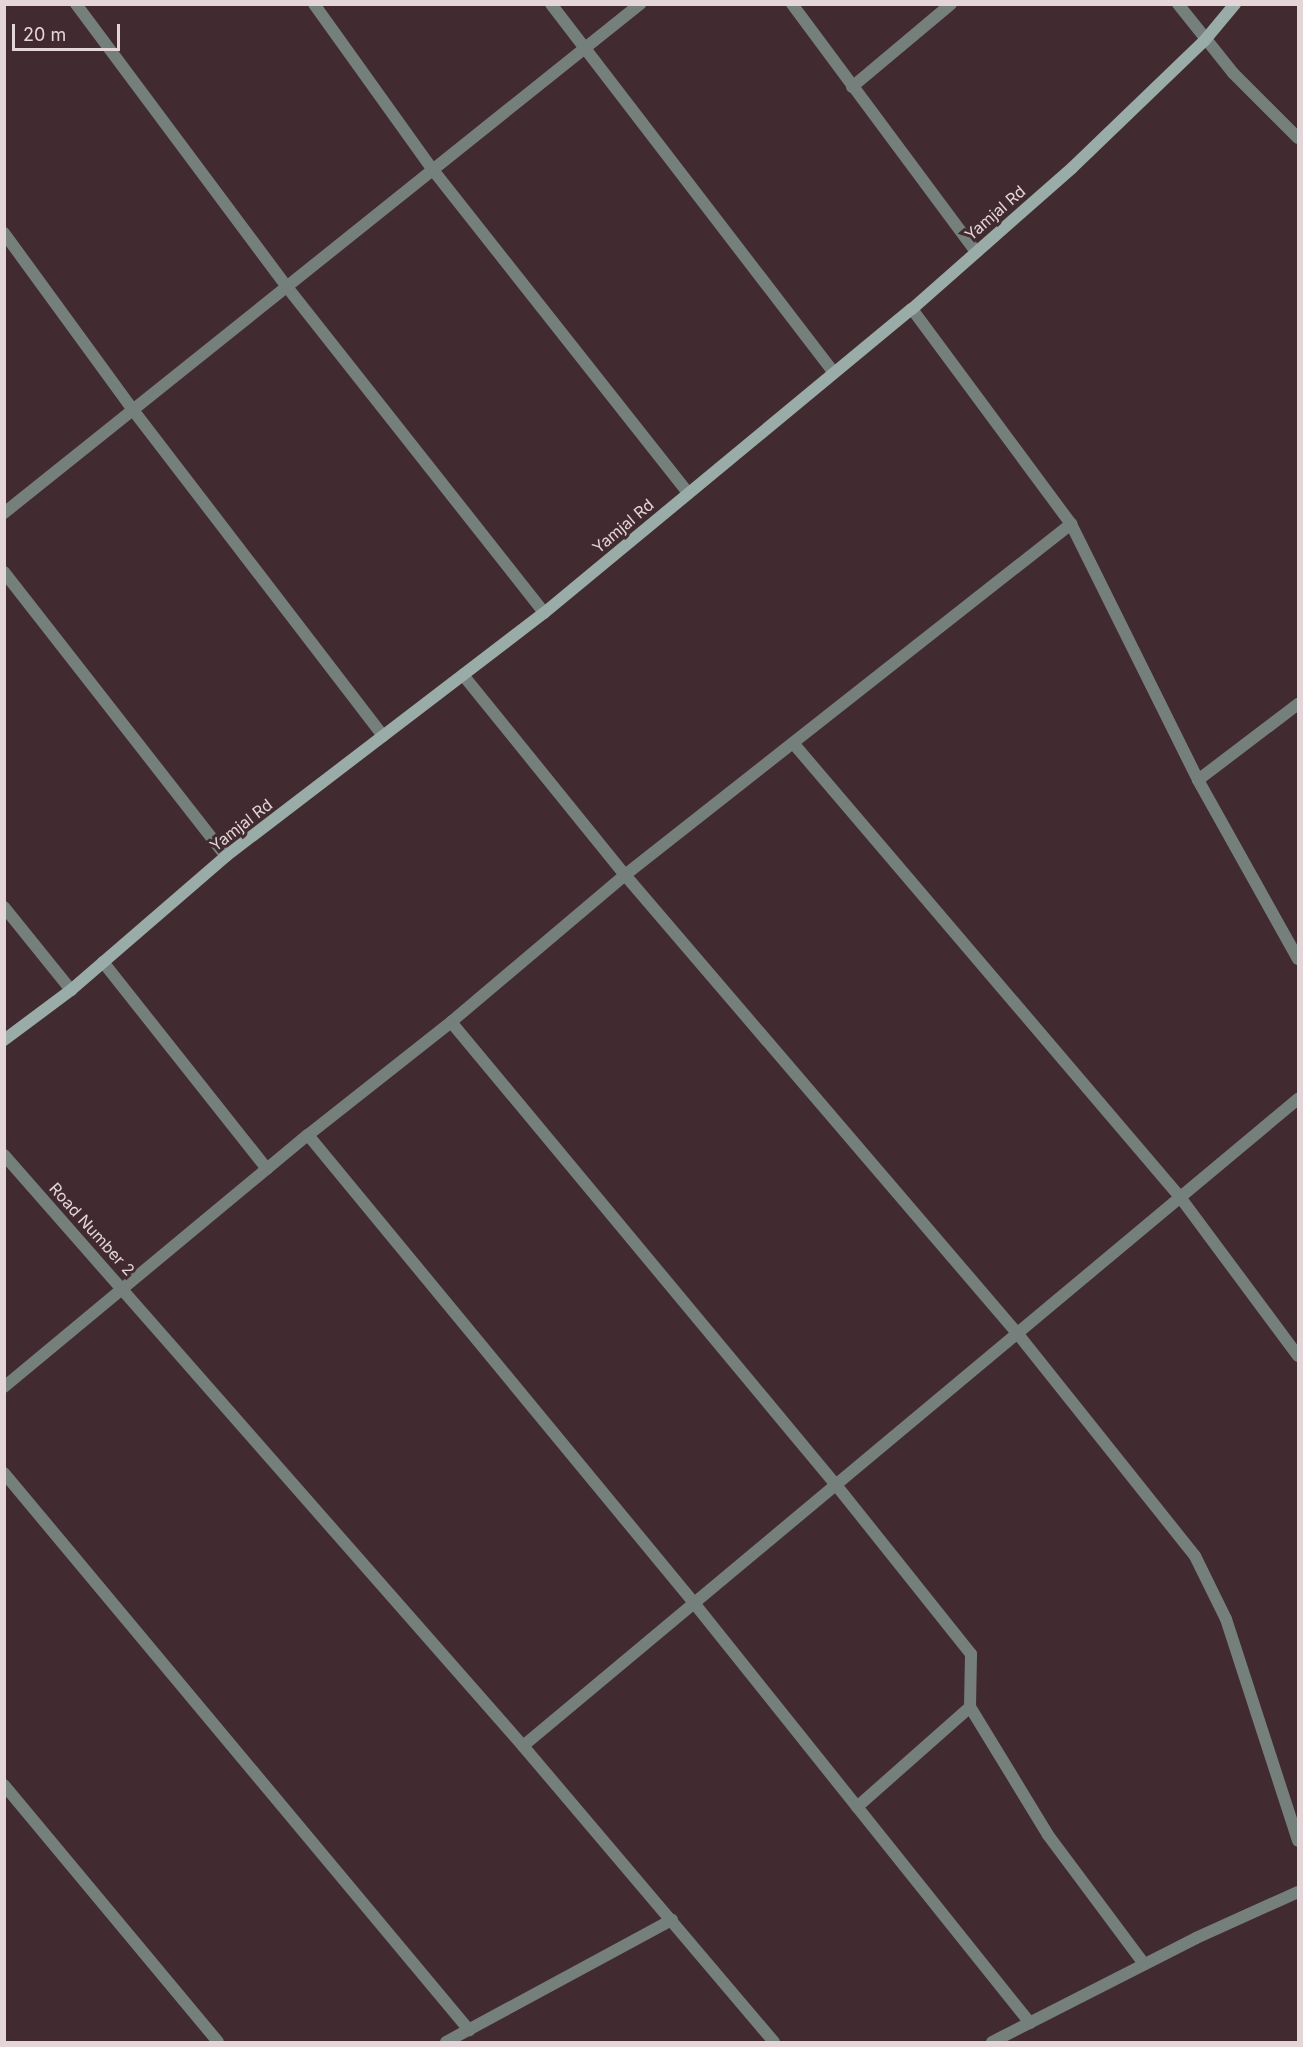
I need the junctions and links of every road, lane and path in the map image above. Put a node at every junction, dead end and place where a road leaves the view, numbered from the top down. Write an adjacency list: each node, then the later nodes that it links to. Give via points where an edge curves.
1 (76, 4): 16 (street)
2 (314, 4): 13 (street)
3 (551, 4): 10 (street)
4 (640, 4): 10 (street)
5 (792, 4): 11 (street)
6 (951, 4): 11 (street)
7 (1178, 4): 9 (street)
8 (1235, 4): 9 (main road, Yamjal Rd)
9 (1205, 39): 12 (street); 15 (main road, Yamjal Rd, via 1072,168)
10 (584, 49): 13 (street); 18 (street)
11 (852, 87): 15 (street)
12 (1299, 138)
13 (433, 170): 16 (street); 20 (street)
14 (4, 233): 19 (street)
15 (976, 252): 17 (main road, Yamjal Rd)
16 (287, 286): 19 (street); 24 (street)
17 (912, 309): 18 (main road, Yamjal Rd); 22 (street)
18 (833, 372): 20 (main road, Yamjal Rd)
19 (133, 410): 21 (street); 27 (street)
20 (688, 494): 24 (main road, Yamjal Rd)
21 (4, 513)
22 (1071, 524): 28 (street); 29 (street)
23 (4, 572): 30 (street)
24 (544, 613): 25 (main road, Yamjal Rd)
25 (463, 675): 27 (main road, Yamjal Rd); 31 (street)
26 (1299, 704): 29 (street)
27 (383, 736): 30 (main road, Yamjal Rd)
28 (793, 743): 31 (street); 42 (street)
29 (1198, 780): 33 (street)
30 (226, 856): 34 (main road, Yamjal Rd)
31 (625, 875): 36 (street); 44 (street)
32 (4, 907): 35 (street)
33 (1299, 959)
34 (103, 962): 35 (main road, Yamjal Rd); 41 (street)
35 (71, 990): 37 (main road, Yamjal Rd)
36 (451, 1022): 39 (street); 48 (street)
37 (4, 1040)
38 (1299, 1099): 42 (street)
39 (308, 1135): 41 (street); 49 (street)
40 (4, 1155): 43 (street, Road Number 2)
41 (267, 1169): 43 (street)
42 (1180, 1197): 44 (street); 45 (street)
43 (124, 1290): 46 (street, Road Number 2); 51 (street)
44 (1017, 1333): 48 (street); 54 (street, via 1195,1556 1226,1619)
45 (1299, 1356)
46 (4, 1387)
47 (4, 1473): 59 (street)
48 (836, 1485): 49 (street); 50 (street, via 971,1654)
49 (694, 1603): 51 (street); 53 (street)
50 (970, 1707): 53 (street); 57 (street, via 1048,1835)
51 (523, 1746): 56 (street)
52 (4, 1785): 60 (street)
53 (857, 1807): 58 (street)
54 (1299, 1841)
55 (1299, 1892): 57 (street)
56 (672, 1920): 59 (street); 62 (street)
57 (1144, 1964): 58 (street)
58 (1030, 2023): 63 (street)
59 (469, 2030): 61 (street)
60 (218, 2043)
61 (446, 2043)
62 (774, 2043)
63 (992, 2043)

